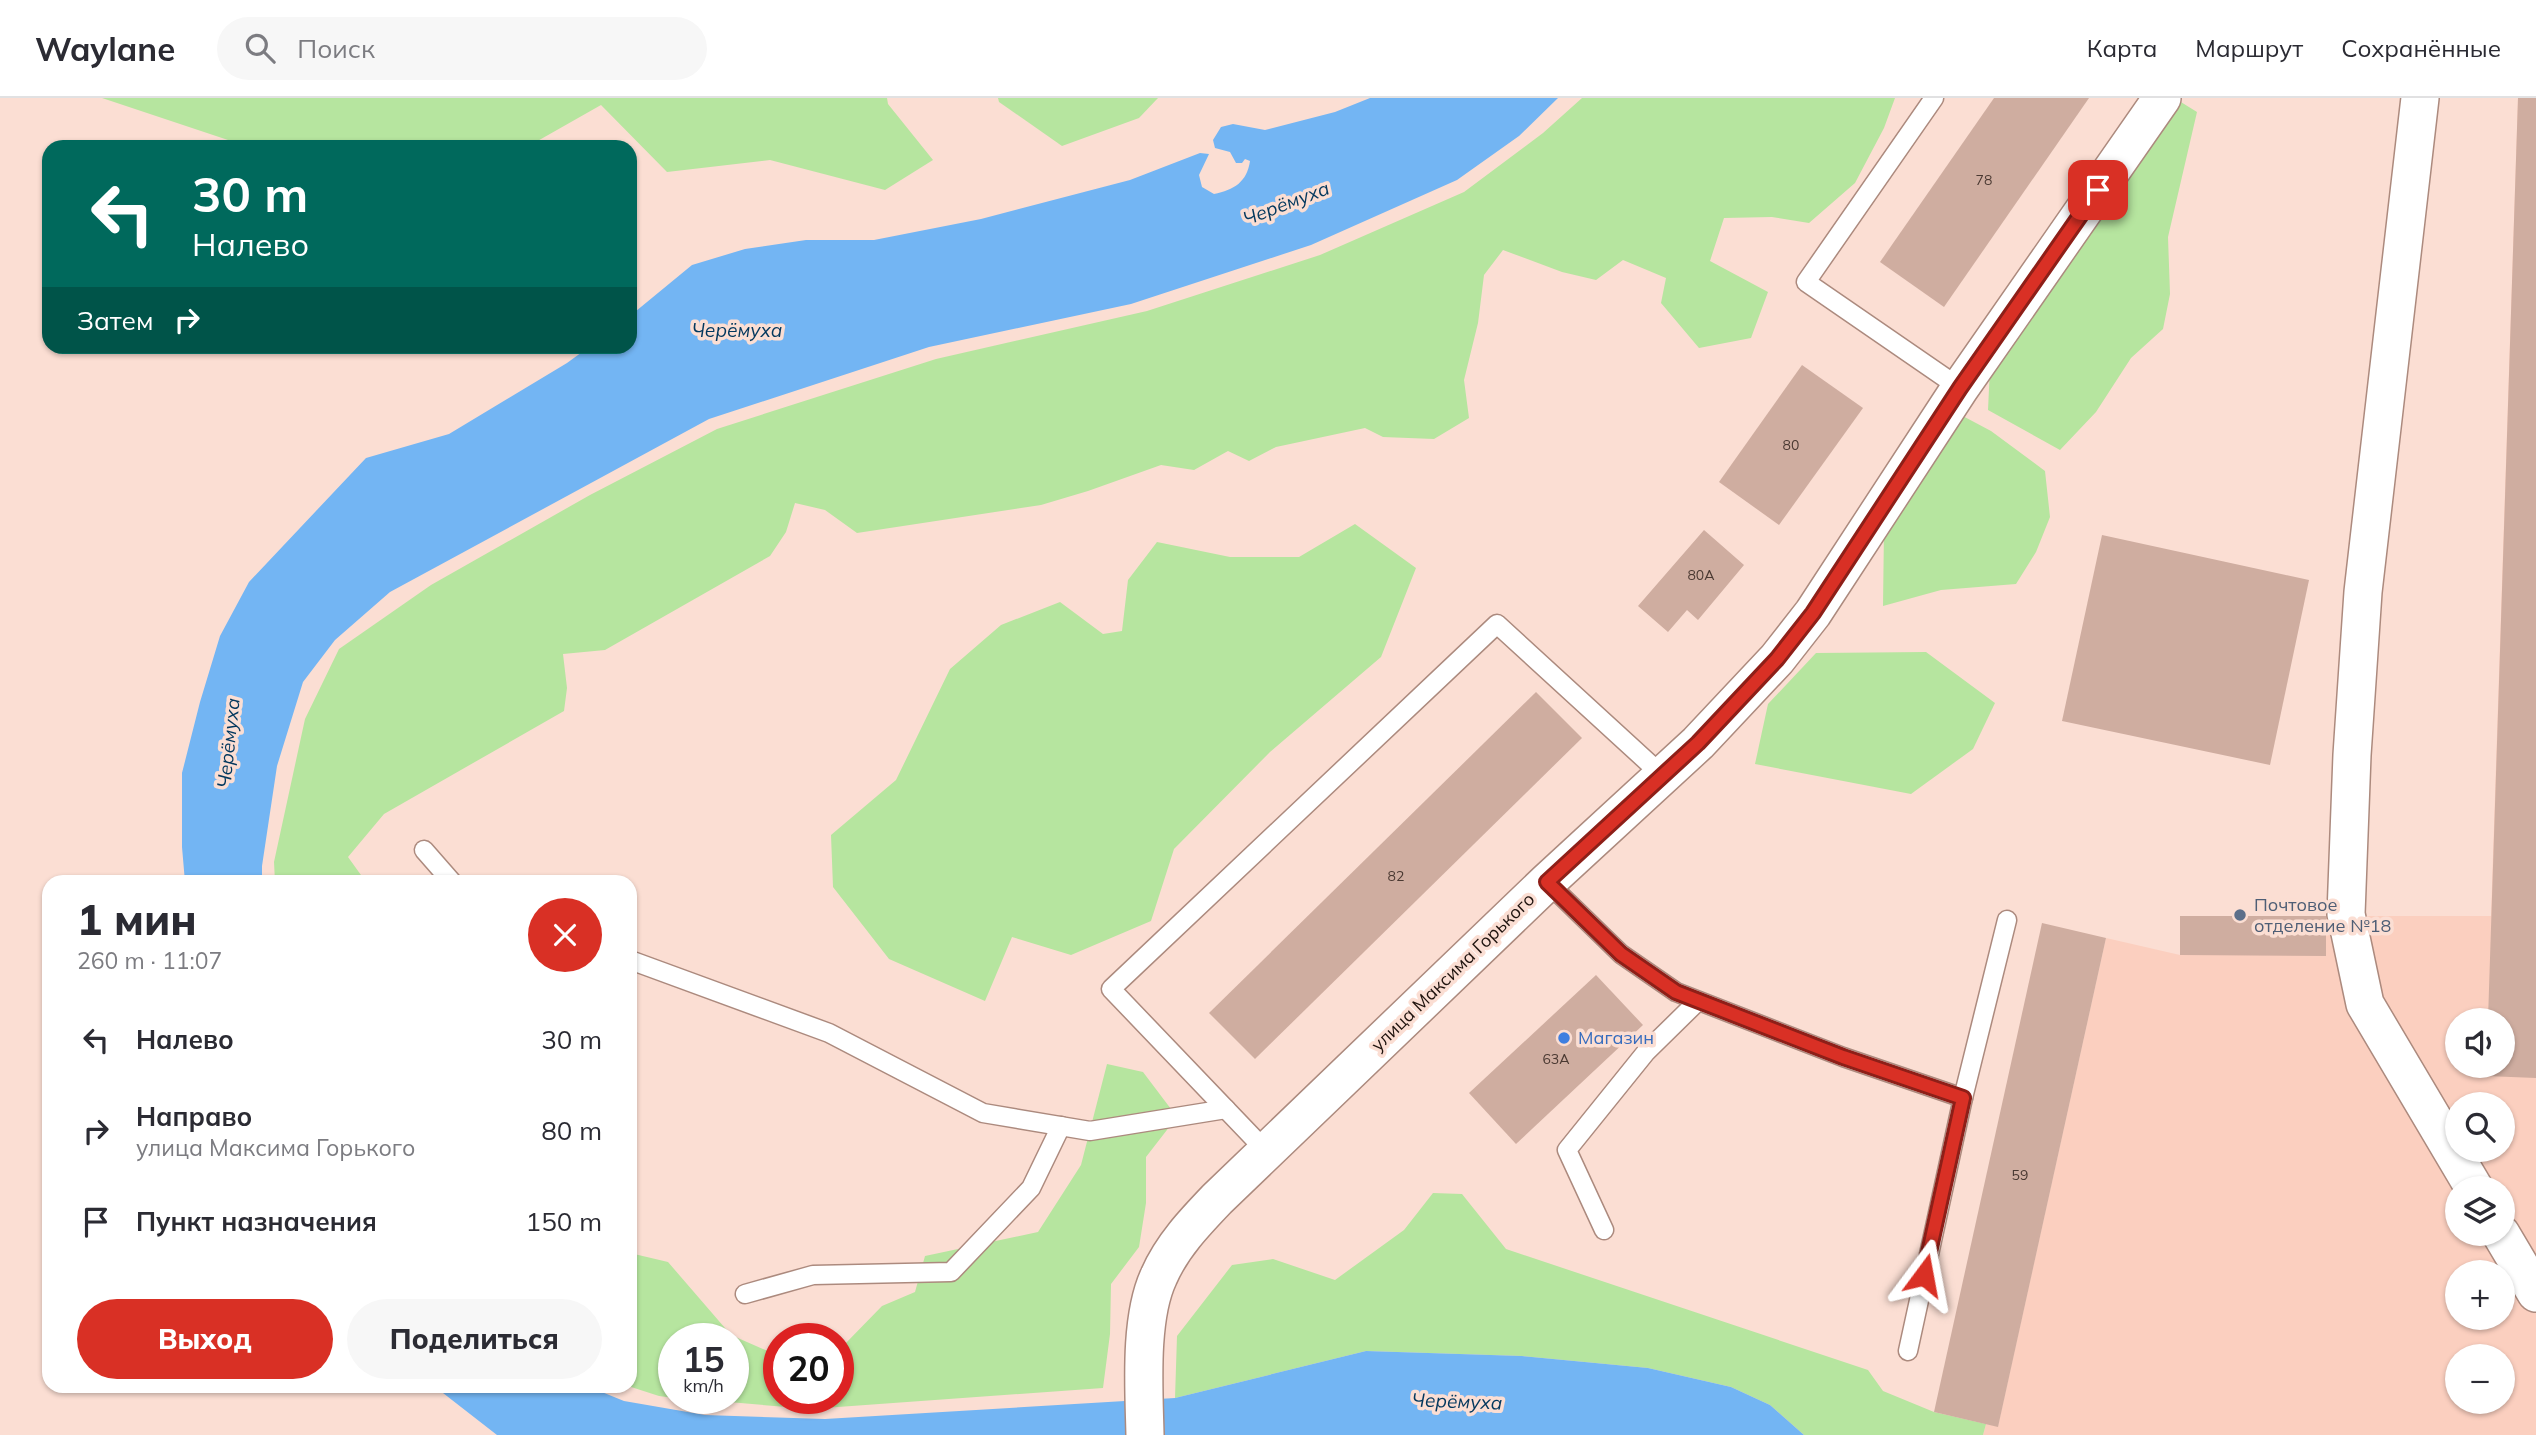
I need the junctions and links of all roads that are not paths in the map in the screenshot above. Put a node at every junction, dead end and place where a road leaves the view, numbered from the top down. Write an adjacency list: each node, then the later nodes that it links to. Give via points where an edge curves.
1 (1934, 98): 4 (lane, via 1806,282)
2 (2162, 98): 4 (street, улица Максима Горького)
3 (2420, 98): 16 (street, via 2363,592 2346,914 2365,1004)
4 (1960, 388): 5 (street, улица Максима Горького, via 1813,613 1734,707)
5 (1663, 776): 8 (street, улица Максима Горького); 13 (lane, via 1497,624 1111,989)
6 (424, 850): 7 (lane)
7 (446, 875)
8 (1547, 882): 11 (lane, via 1621,954); 15 (street, улица Максима Горького)
9 (2007, 920): 12 (lane)
10 (637, 963): 14 (lane, via 829,1033 983,1113)
11 (1698, 1002): 12 (lane); 17 (lane, via 1646,1052 1567,1150)
12 (1963, 1098): 21 (lane)
13 (1226, 1109): 14 (lane, via 1090,1130); 15 (lane)
14 (1060, 1126): 20 (lane, via 1031,1188 951,1272 813,1275)
15 (1267, 1152): 22 (street, улица Максима Горького, via 1196,1221 1157,1278 1146,1323)
16 (2467, 1176)
17 (1604, 1230)
18 (2508, 1246): 19 (street)
19 (2536, 1293)
20 (745, 1294)
21 (1908, 1351)
22 (1144, 1435)

